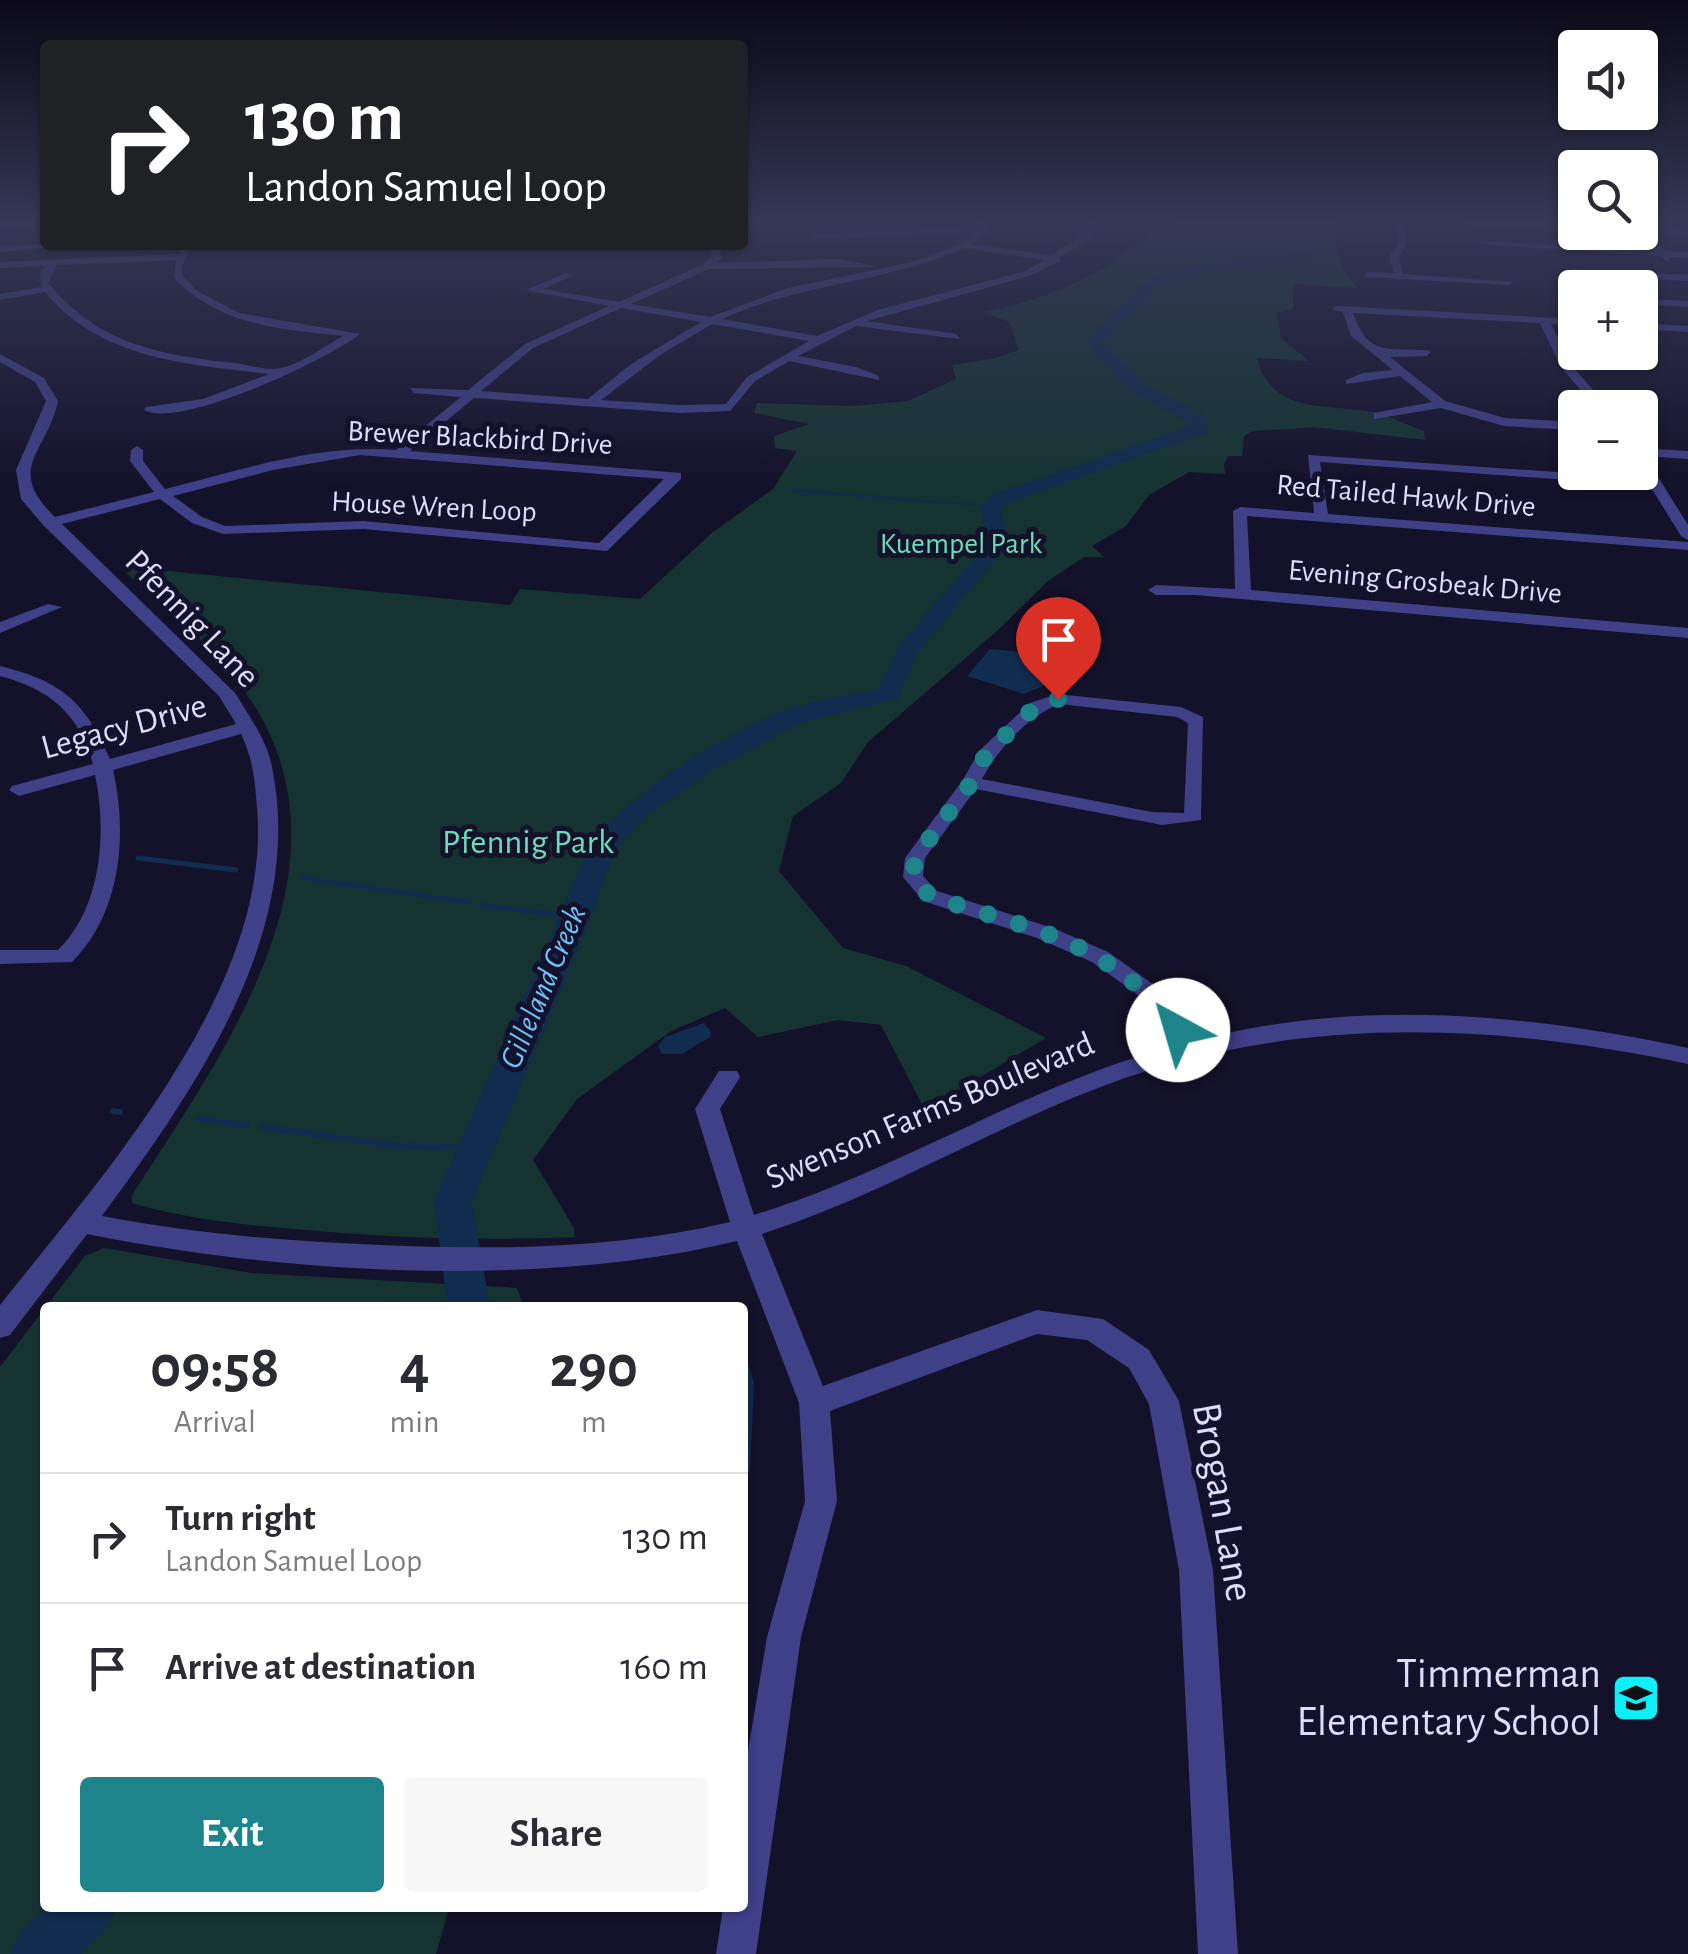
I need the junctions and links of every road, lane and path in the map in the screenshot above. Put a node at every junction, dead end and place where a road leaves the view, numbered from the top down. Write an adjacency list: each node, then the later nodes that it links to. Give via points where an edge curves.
1 (68, 310): 23 (street, via 126,346)
2 (221, 310): 23 (street, via 355,334)
3 (609, 310): 29 (street, via 529,346)
4 (651, 310): 12 (street)
5 (740, 310): 12 (street)
6 (898, 310): 14 (street)
7 (1342, 310): 20 (street, via 1353,332)
8 (1346, 310): 10 (street)
9 (1471, 310): 10 (street)
10 (1474, 316): 11 (street)
11 (1544, 320): 13 (street); 28 (street, via 1567,367)
12 (715, 321): 18 (street); 30 (street, via 634,363)
13 (1558, 321)
14 (854, 322): 17 (street); 18 (street)
15 (1658, 327): 16 (street)
16 (1688, 329)
17 (956, 337)
18 (817, 339): 22 (street)
19 (1426, 353): 20 (street)
20 (1380, 354): 24 (street)
21 (0, 358): 44 (street, Pfennig Lane, via 40,380 52,401 18,462 24,490)
22 (784, 358): 25 (street); 30 (street, via 751,379 730,408)
23 (282, 372): 32 (street, via 216,400)
24 (1401, 373): 26 (street); 31 (street)
25 (875, 378)
26 (1350, 382)
27 (414, 390): 29 (street)
28 (1587, 390)
29 (470, 394): 30 (street); 36 (street)
30 (590, 402)
31 (1441, 404): 33 (street); 34 (street, via 1504,422)
32 (150, 410)
33 (1378, 416)
34 (1558, 425)
35 (137, 450): 42 (street, House Wren Loop, via 136,461)
36 (400, 452): 40 (street, Brewer Blackbird Drive); 42 (street, Brewer Blackbird Drive, via 336,453)
37 (1658, 455): 38 (street)
38 (1688, 456)
39 (1558, 475): 43 (street, via 1312,458)
40 (676, 476): 42 (street, House Wren Loop, via 650,494 602,548 363,525 223,530 196,520)
41 (1657, 490): 45 (street)
42 (162, 494): 44 (street, Brewer Blackbird Drive)
43 (1322, 517): 46 (street, Red Tailed Hawk Drive); 48 (street, Red Tailed Hawk Drive, via 1240,511)
44 (49, 523): 53 (street, Pfennig Lane, via 200,664)
45 (1688, 536)
46 (1688, 546)
47 (1156, 590): 48 (street, Evening Grosbeak Drive)
48 (1242, 594): 51 (street, Evening Grosbeak Drive)
49 (54, 607): 50 (street)
50 (0, 628)
51 (1688, 633)
52 (0, 671): 54 (street, via 38,682 59,697 84,721)
53 (247, 727): 54 (street, Legacy Drive); 61 (street, Pfennig Lane, via 263,768 270,830 256,920 226,1000 162,1113)
54 (106, 765): 56 (street, Legacy Drive); 57 (street, via 112,820 107,876 87,932 64,957)
55 (972, 782): 55 (street, via 986,754 1046,701 1181,712 1197,720 1194,816 1182,821); 58 (street, via 915,858 913,878 930,896 1075,944 1119,968 1151,994)
56 (19, 790)
57 (0, 957)
58 (1192, 1048): 59 (street, Swenson Farms Boulevard, via 1301,1028 1399,1022 1528,1028); 62 (street, Swenson Farms Boulevard, via 1084,1083 898,1173)
59 (1688, 1056)
60 (728, 1078): 62 (street, via 706,1109)
61 (80, 1222): 62 (street, Swenson Farms Boulevard, via 332,1255 520,1261 657,1247); 63 (street, Pfennig Lane)
62 (746, 1228): 64 (street)
63 (0, 1326)
64 (814, 1403): 65 (street, via 821,1501 784,1637); 68 (street, Brogan Lane, via 1037,1322 1093,1328 1139,1359 1164,1401 1196,1570)
65 (748, 1875)
66 (742, 1912): 67 (street)
67 (736, 1954)
68 (1218, 1954)

